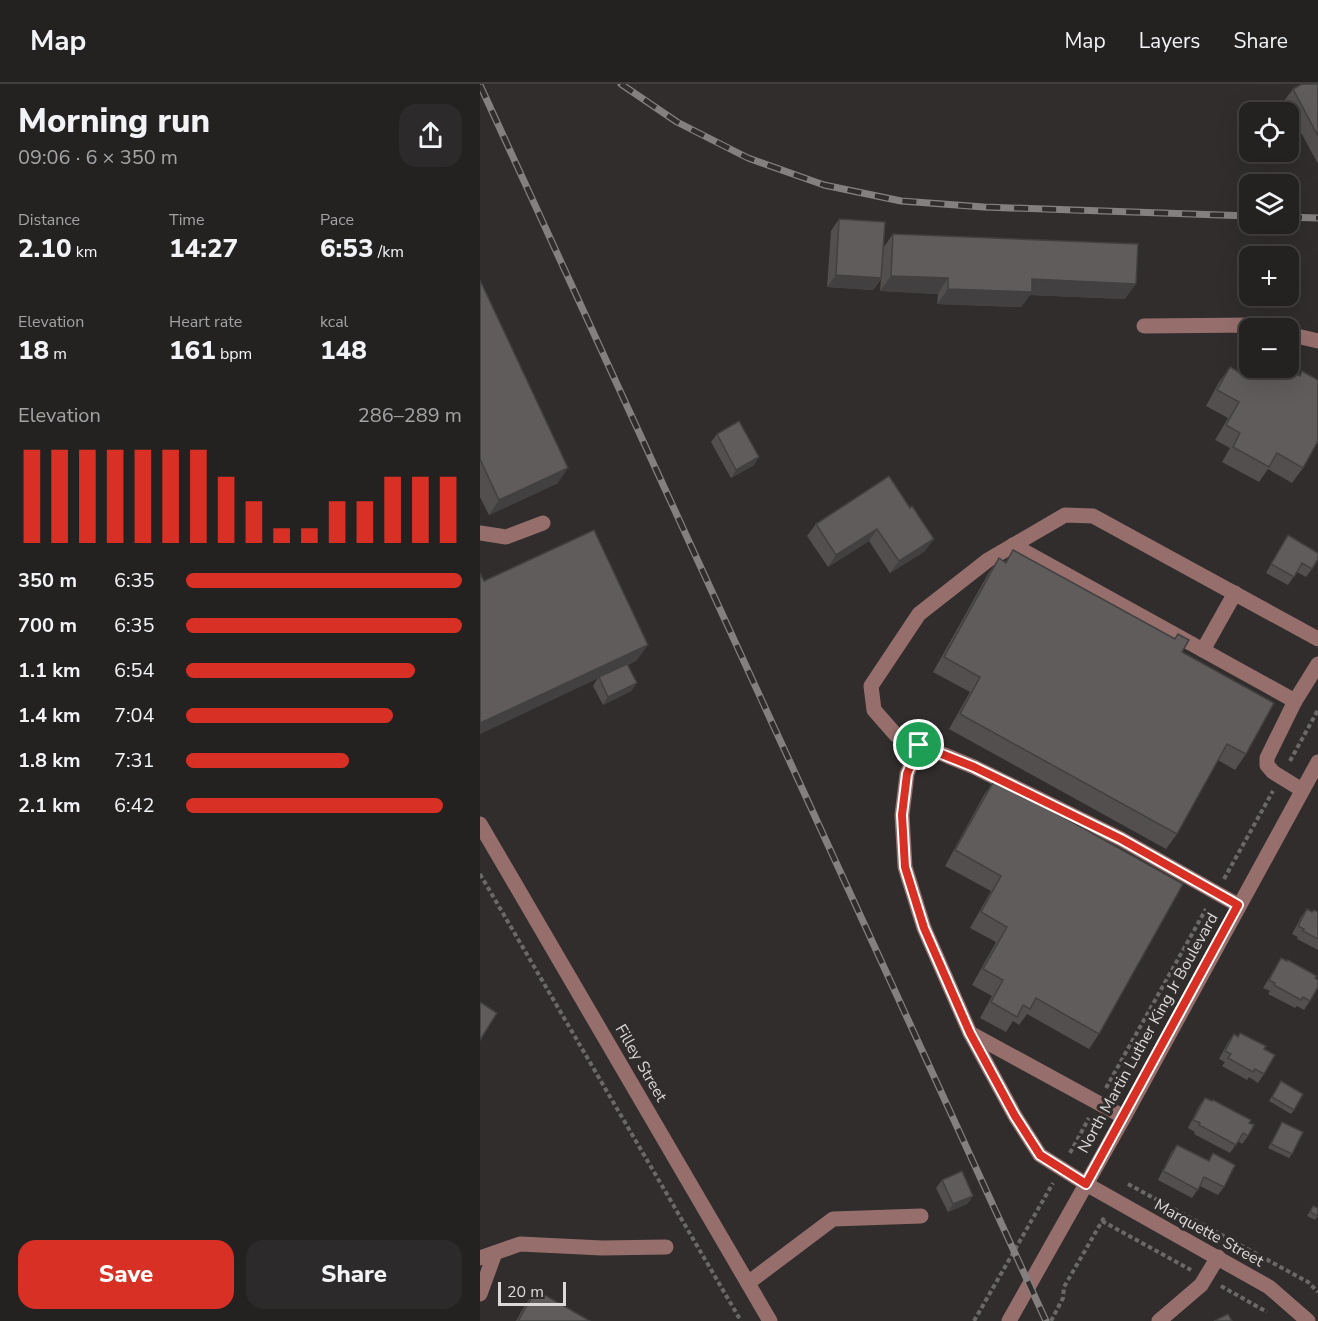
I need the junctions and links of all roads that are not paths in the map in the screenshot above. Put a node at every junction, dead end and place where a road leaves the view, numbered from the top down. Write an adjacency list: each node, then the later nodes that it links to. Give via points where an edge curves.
1 (1239, 325): 2 (street)
2 (1144, 326)
3 (1299, 337): 4 (street)
4 (1318, 341)
5 (543, 523): 6 (street, via 506,537)
6 (480, 533)
7 (1013, 545): 8 (street, via 1065,516 1093,516); 10 (street); 13 (street, via 920,614 871,686 874,710 896,735)
8 (1235, 593): 9 (street); 10 (street)
9 (1318, 639)
10 (1203, 650): 12 (street)
11 (1318, 664): 12 (street)
12 (1295, 701): 15 (street, via 1267,765)
13 (919, 745): 17 (street, via 974,767 1121,839); 18 (street, Marquette Street, via 907,774 902,815 905,867 924,928)
14 (1318, 762): 15 (street, North Martin Luther King Jr Boulevard)
15 (1302, 790): 17 (street, North Martin Luther King Jr Boulevard)
16 (480, 824): 26 (street, Filley Street)
17 (1238, 905): 19 (street, North Martin Luther King Jr Boulevard)
18 (970, 1033): 19 (street); 20 (street, Marquette Street, via 1040,1155)
19 (1124, 1117): 20 (street, North Martin Luther King Jr Boulevard)
20 (1086, 1184): 24 (street, Marquette Street); 29 (street, North Martin Luther King Jr Boulevard)
21 (921, 1216): 26 (street, via 833,1219)
22 (666, 1246): 23 (street, via 520,1244)
23 (495, 1253): 25 (street); 27 (street)
24 (1218, 1257): 30 (street, via 1202,1285); 31 (street, Marquette Street, via 1269,1287)
25 (480, 1258)
26 (748, 1283): 28 (street, Filley Street)
27 (480, 1294)
28 (770, 1321)
29 (1009, 1321)
30 (1158, 1321)
31 (1308, 1321)

